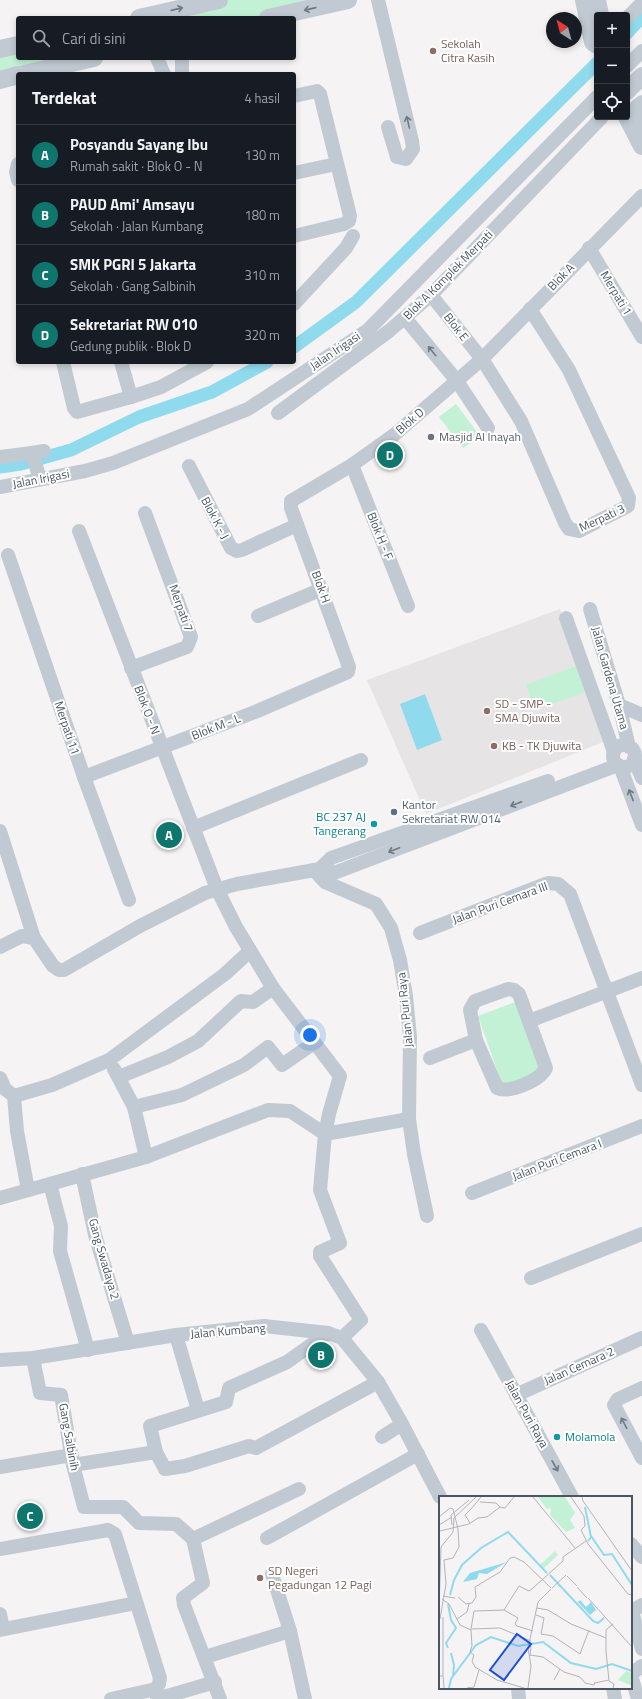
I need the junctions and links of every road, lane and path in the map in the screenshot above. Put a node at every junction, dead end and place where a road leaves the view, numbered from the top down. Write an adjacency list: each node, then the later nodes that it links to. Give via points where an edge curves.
1 (219, 0): 9 (street, one-way to 1)
2 (348, 0): 10 (street, one-way to 10)
3 (378, 0): 32 (street, one-way to 3, via 397,157 406,159 414,149)
4 (584, 0): 11 (street)
5 (597, 0): 7 (street)
6 (642, 3): 8 (street)
7 (599, 12)
8 (630, 15)
9 (148, 16)
10 (277, 16)
11 (594, 43)
12 (16, 45): 13 (street)
13 (0, 49)
14 (642, 51): 18 (street)
15 (85, 60): 19 (street)
16 (158, 60): 20 (street)
17 (182, 60): 21 (street)
18 (630, 63)
19 (33, 72)
20 (163, 72)
21 (182, 72)
22 (16, 76): 24 (street)
23 (642, 76): 25 (street)
24 (0, 80)
25 (630, 88)
26 (296, 95): 34 (street, via 316,90 320,94)
27 (594, 100): 56 (street, Jalan Irigasi, via 368,330 248,409 113,463)
28 (642, 102): 31 (street, via 635,111)
29 (599, 120): 40 (street, Blok A Komplek Merpati)
30 (629, 120): 33 (street)
31 (642, 124)
32 (388, 127)
33 (642, 146)
34 (336, 164): 35 (street); 37 (street, via 350,221)
35 (296, 173)
36 (642, 196): 39 (street, Blok A)
37 (296, 235)
38 (353, 236): 41 (street, via 346,248)
39 (589, 248): 42 (street, Blok A); 44 (street, Merpati 1)
40 (431, 295): 43 (street, Blok A Komplek Merpati); 45 (street, Blok E)
41 (296, 302)
42 (530, 309): 45 (street, Blok A); 45 (street, Merpati 3, via 569,370 627,493 630,503 628,506 579,531 569,529 521,421)
43 (405, 318): 49 (street, one-way to 43); 51 (street, Blok A Komplek Merpati)
44 (642, 337)
45 (482, 359): 49 (street, Blok D)
46 (63, 364): 50 (street, via 77,412)
47 (122, 364): 50 (street)
48 (202, 364): 50 (street, via 161,387)
49 (457, 381): 52 (street); 55 (street, Blok D, via 394,435)
50 (131, 397)
51 (278, 413)
52 (488, 428)
53 (0, 457): 56 (street, via 37,454)
54 (189, 466): 60 (street, Blok K - J, via 234,550 242,550)
55 (352, 466): 58 (street, Blok D); 64 (street, Blok H - F)
56 (39, 477): 57 (street, Jalan Irigasi)
57 (0, 487)
58 (292, 500): 60 (street, Blok H, via 290,508)
59 (145, 513): 68 (street, Merpati 7, via 191,637 187,647)
60 (297, 525): 63 (street, Blok H)
61 (79, 530): 68 (street, Blok O - N)
62 (8, 556): 76 (street, Merpati 11)
63 (322, 589): 66 (street); 69 (street, Blok H, via 350,667)
64 (408, 606)
65 (590, 609): 70 (street, Jalan Gardena Utama)
66 (258, 616)
67 (566, 618): 75 (street, Jalan Gardena Utama)
68 (131, 668): 72 (street, Blok O - N)
69 (346, 674): 72 (street, Blok M - L)
70 (619, 705): 71 (street); 73 (street, Jalan Gardena Utama)
71 (642, 715)
72 (162, 748): 76 (street, Blok M - L); 79 (street, Blok O - N)
73 (634, 750): 75 (street, via 622,746); 75 (street, via 627,766); 77 (street, Jalan Gardena Utama)
74 (361, 760): 79 (street)
75 (616, 760): 78 (street, Jalan Gardena Utama, one-way to 75); 81 (street, via 331,858)
76 (84, 777): 83 (street, Merpati 11)
77 (642, 778)
78 (642, 825)
79 (193, 828): 82 (street, Blok O - N)
80 (0, 831): 85 (street)
81 (317, 870): 82 (street); 101 (street, Jalan Puri Raya, via 325,882 376,904 391,928 400,960 410,1037)
82 (217, 889): 85 (street, via 140,926 64,970 55,968); 87 (street, Blok O - N)
83 (129, 900)
84 (420, 932): 90 (street, Jalan Puri Cemara III, via 548,883 558,884 570,894)
85 (34, 938): 86 (street, via 22,936)
86 (0, 947)
87 (250, 951): 89 (street, Blok O - N); 95 (street, via 225,974)
88 (642, 978): 90 (street)
89 (273, 988): 93 (street, Blok O - N); 96 (street, via 253,1002 241,1001 198,1041 168,1057)
90 (606, 992): 91 (street); 98 (street)
91 (529, 1021): 92 (street, via 519,994 508,989 473,1004 470,1018); 92 (street, via 546,1068 537,1079 507,1090 497,1088)
92 (476, 1040): 94 (street)
93 (314, 1043): 100 (street, via 282,1065 268,1047 244,1066 182,1095); 103 (street, Blok O - N, via 340,1076)
94 (430, 1058)
95 (109, 1060): 96 (street); 99 (street, via 52,1085)
96 (119, 1077): 100 (street)
97 (0, 1078): 99 (street, via 5,1089)
98 (642, 1085)
99 (14, 1096): 107 (street, via 17,1131)
100 (134, 1107): 104 (street)
101 (409, 1119): 103 (street); 110 (street, Jalan Puri Raya)
102 (642, 1126): 108 (street, Jalan Puri Cemara I)
103 (325, 1134): 104 (street, via 290,1111 268,1110); 116 (street, via 320,1190 340,1243 320,1252 320,1256 361,1320)
104 (146, 1157): 105 (street)
105 (82, 1174): 106 (street); 118 (street, Gang Swadaya 2, via 94,1235)
106 (50, 1184): 107 (street); 119 (street, via 61,1226 60,1251)
107 (28, 1190): 109 (street)
108 (472, 1193)
109 (0, 1198)
110 (427, 1216)
111 (642, 1234): 112 (street)
112 (532, 1278)
113 (481, 1330): 124 (street, Jalan Puri Raya)
114 (328, 1333): 115 (street, Jalan Kumbang, via 264,1326); 116 (street, Jalan Kumbang); 125 (street, via 287,1362 229,1388 226,1402)
115 (176, 1335): 118 (street, Jalan Kumbang); 125 (street)
116 (342, 1338): 122 (street)
117 (642, 1338): 124 (street, Jalan Cemara 2)
118 (128, 1343): 119 (street, Jalan Kumbang)
119 (88, 1350): 120 (street, Jalan Kumbang)
120 (33, 1358): 121 (street, Jalan Kumbang); 131 (street, Gang Salbinih, via 40,1393 61,1396)
121 (0, 1360)
122 (378, 1382): 126 (street); 128 (street, via 256,1448 249,1446 185,1466 166,1469)
123 (642, 1388): 130 (street, one-way to 123, via 614,1405 618,1400)
124 (516, 1394): 135 (street, Jalan Puri Raya, one-way to 135)
125 (198, 1410): 128 (street, via 150,1426)
126 (402, 1424): 127 (street); 129 (street)
127 (382, 1437)
128 (156, 1452): 131 (street)
129 (418, 1454): 134 (street); 136 (street)
130 (642, 1458)
131 (72, 1460): 132 (street); 137 (street, Gang Salbinih, via 84,1508 123,1507 139,1523 176,1524)
132 (0, 1467)
133 (299, 1489): 137 (street)
134 (439, 1496)
135 (571, 1496)
136 (267, 1538)
137 (193, 1539): 148 (street, via 203,1583 183,1598)
138 (632, 1545): 140 (street)
139 (0, 1548): 142 (street, via 108,1530 115,1534)
140 (642, 1557)
141 (272, 1574): 146 (street)
142 (136, 1603): 145 (street); 155 (street, via 160,1678 159,1684 156,1689)
143 (635, 1609): 147 (street)
144 (0, 1614): 145 (street)
145 (1, 1630)
146 (290, 1632): 148 (street); 158 (street)
147 (642, 1649)
148 (205, 1657): 152 (street)
149 (642, 1666): 150 (street)
150 (632, 1673)
151 (632, 1678): 161 (street)
152 (214, 1682): 156 (street); 157 (street)
153 (518, 1689): 159 (street)
154 (613, 1689): 160 (street)
155 (111, 1699)
156 (156, 1699)
157 (220, 1699)
158 (305, 1699)
159 (519, 1699)
160 (615, 1699)
161 (638, 1699)

